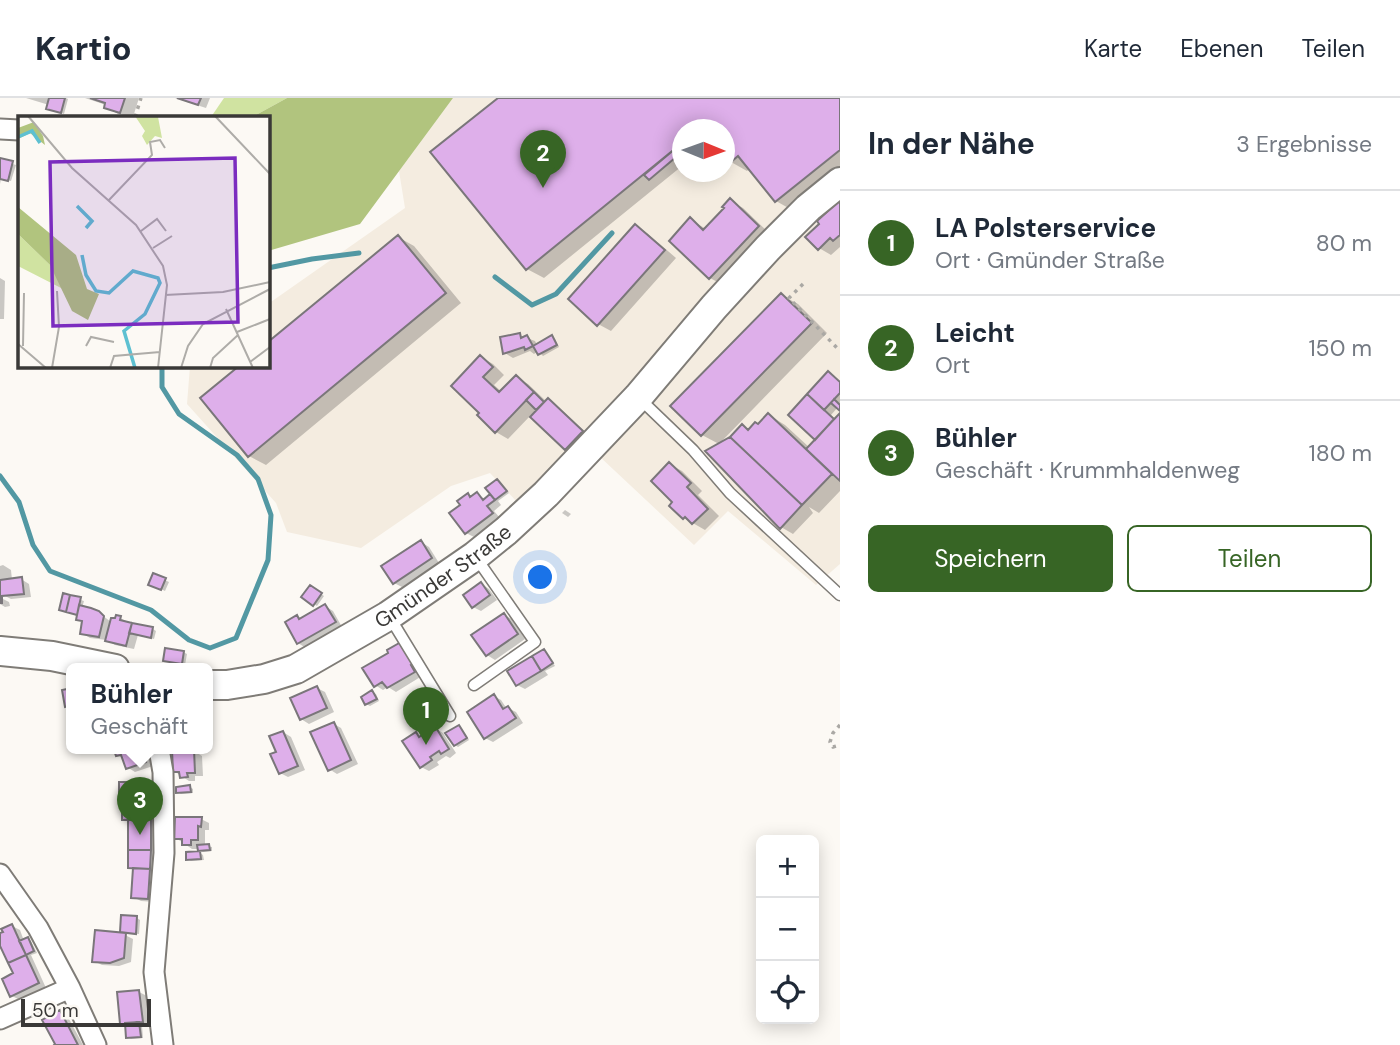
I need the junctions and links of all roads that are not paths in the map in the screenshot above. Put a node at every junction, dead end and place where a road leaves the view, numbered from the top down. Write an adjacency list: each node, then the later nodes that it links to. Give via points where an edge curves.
1 (0, 129): 2 (street)
2 (18, 130)
3 (840, 182): 4 (street, Gmünder Straße, via 759,258)
4 (638, 397): 5 (street, Gmünder Straße, via 546,494); 6 (lane, via 730,493)
5 (475, 556): 7 (street, Gmünder Straße); 11 (lane, via 535,642)
6 (840, 595)
7 (388, 616): 10 (street, Gmünder Straße, via 296,669 264,680); 12 (lane)
8 (0, 651): 9 (street)
9 (86, 663)
10 (213, 685)
11 (474, 685)
12 (450, 716)
13 (160, 754): 18 (street, via 164,853 154,972)
14 (0, 874): 15 (street)
15 (70, 988): 16 (street); 17 (street)
16 (0, 1018)
17 (96, 1045)
18 (163, 1045)

